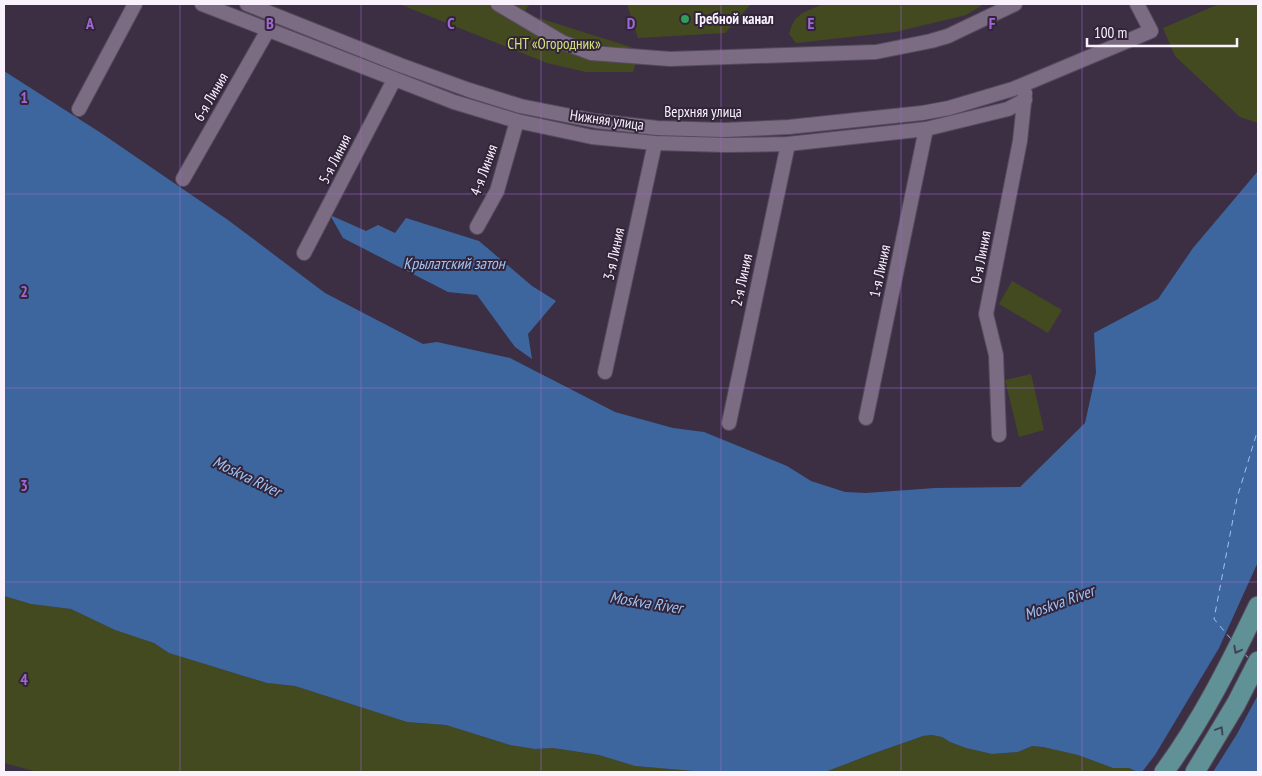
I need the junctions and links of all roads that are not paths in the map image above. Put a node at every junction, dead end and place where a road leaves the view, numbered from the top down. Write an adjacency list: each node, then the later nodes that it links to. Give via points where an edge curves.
1 (135, 4): 11 (street)
2 (202, 4): 7 (street, Нижняя улица)
3 (247, 4): 9 (street, Верхняя улица, via 400,65 520,106 648,127 724,130 789,127 922,113)
4 (498, 4): 5 (street, via 562,42 591,53 670,59 876,52 948,36)
5 (1016, 4)
6 (1137, 4): 9 (street, Верхняя улица, via 1151,31)
7 (268, 30): 8 (street, Нижняя улица); 16 (street, 6-я Линия)
8 (394, 80): 12 (street, Нижняя улица); 18 (street, 5-я Линия)
9 (1025, 85): 10 (street, 0-я Линия)
10 (1025, 100): 13 (street, Нижняя улица, via 1008,109); 22 (street, 0-я Линия, via 986,314 996,355)
11 (79, 109)
12 (517, 121): 14 (street, Нижняя улица, via 592,137); 17 (street, 4-я Линия, via 497,191)
13 (926, 129): 15 (street, Нижняя улица); 20 (street, 1-я Линия)
14 (655, 143): 15 (street, Нижняя улица); 19 (street, 3-я Линия)
15 (788, 144): 21 (street, 2-я Линия)
16 (183, 179)
17 (477, 227)
18 (304, 254)
19 (605, 372)
20 (866, 418)
21 (729, 424)
22 (999, 435)
23 (1258, 606): 25 (main road, one-way to 25, via 1217,686)
24 (1258, 661): 26 (main road, one-way to 24)
25 (1164, 772)
26 (1195, 772)

